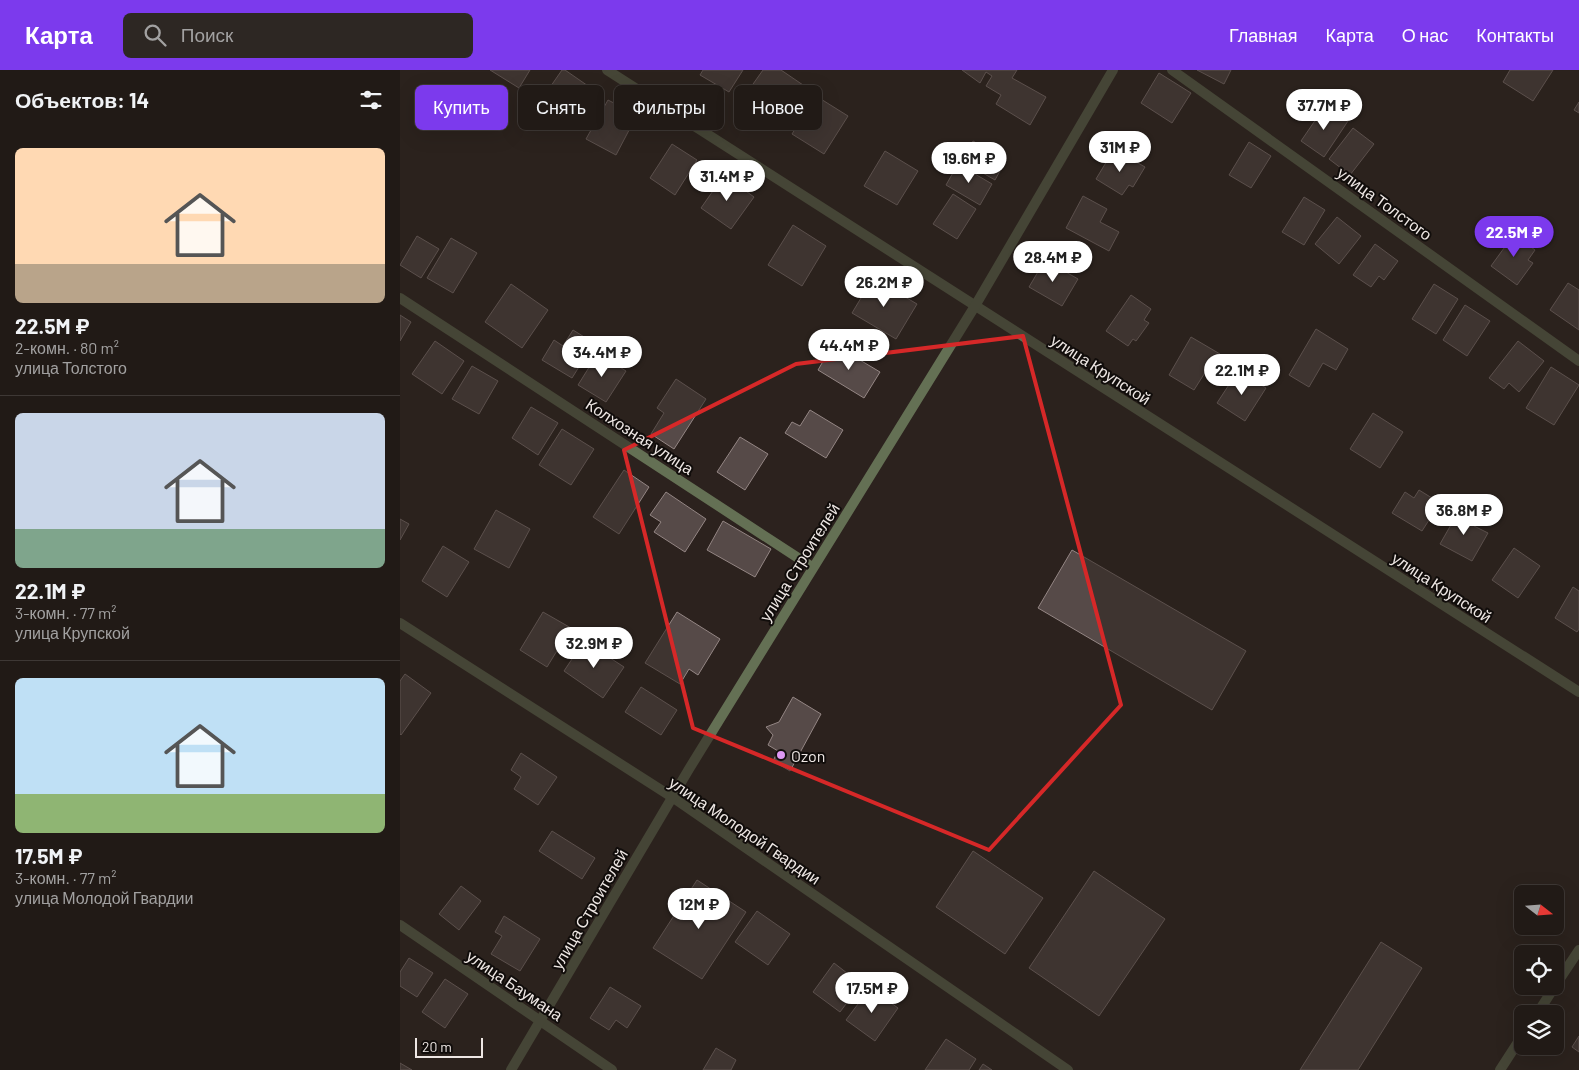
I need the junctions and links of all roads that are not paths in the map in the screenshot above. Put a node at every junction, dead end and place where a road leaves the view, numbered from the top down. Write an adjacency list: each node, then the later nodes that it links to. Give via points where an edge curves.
1 (607, 70): 5 (street, улица Крупской)
2 (1113, 70): 5 (street, улица Строителей)
3 (1172, 70): 6 (street, улица Толстого)
4 (400, 298): 7 (street, Колхозная улица)
5 (975, 306): 7 (street, улица Строителей); 9 (street, улица Крупской)
6 (1579, 361)
7 (812, 567): 10 (street, улица Строителей)
8 (400, 623): 10 (street, улица Молодой Гвардии)
9 (1579, 692)
10 (672, 797): 14 (street, улица Строителей); 18 (street, улица Молодой Гвардии)
11 (400, 925): 14 (street, улица Баумана)
12 (1579, 950): 13 (street)
13 (1564, 972)
14 (541, 1022): 16 (street, улица Строителей); 17 (street, улица Баумана)
15 (1514, 1048): 19 (street)
16 (511, 1070)
17 (612, 1070)
18 (1068, 1070)
19 (1500, 1070)

